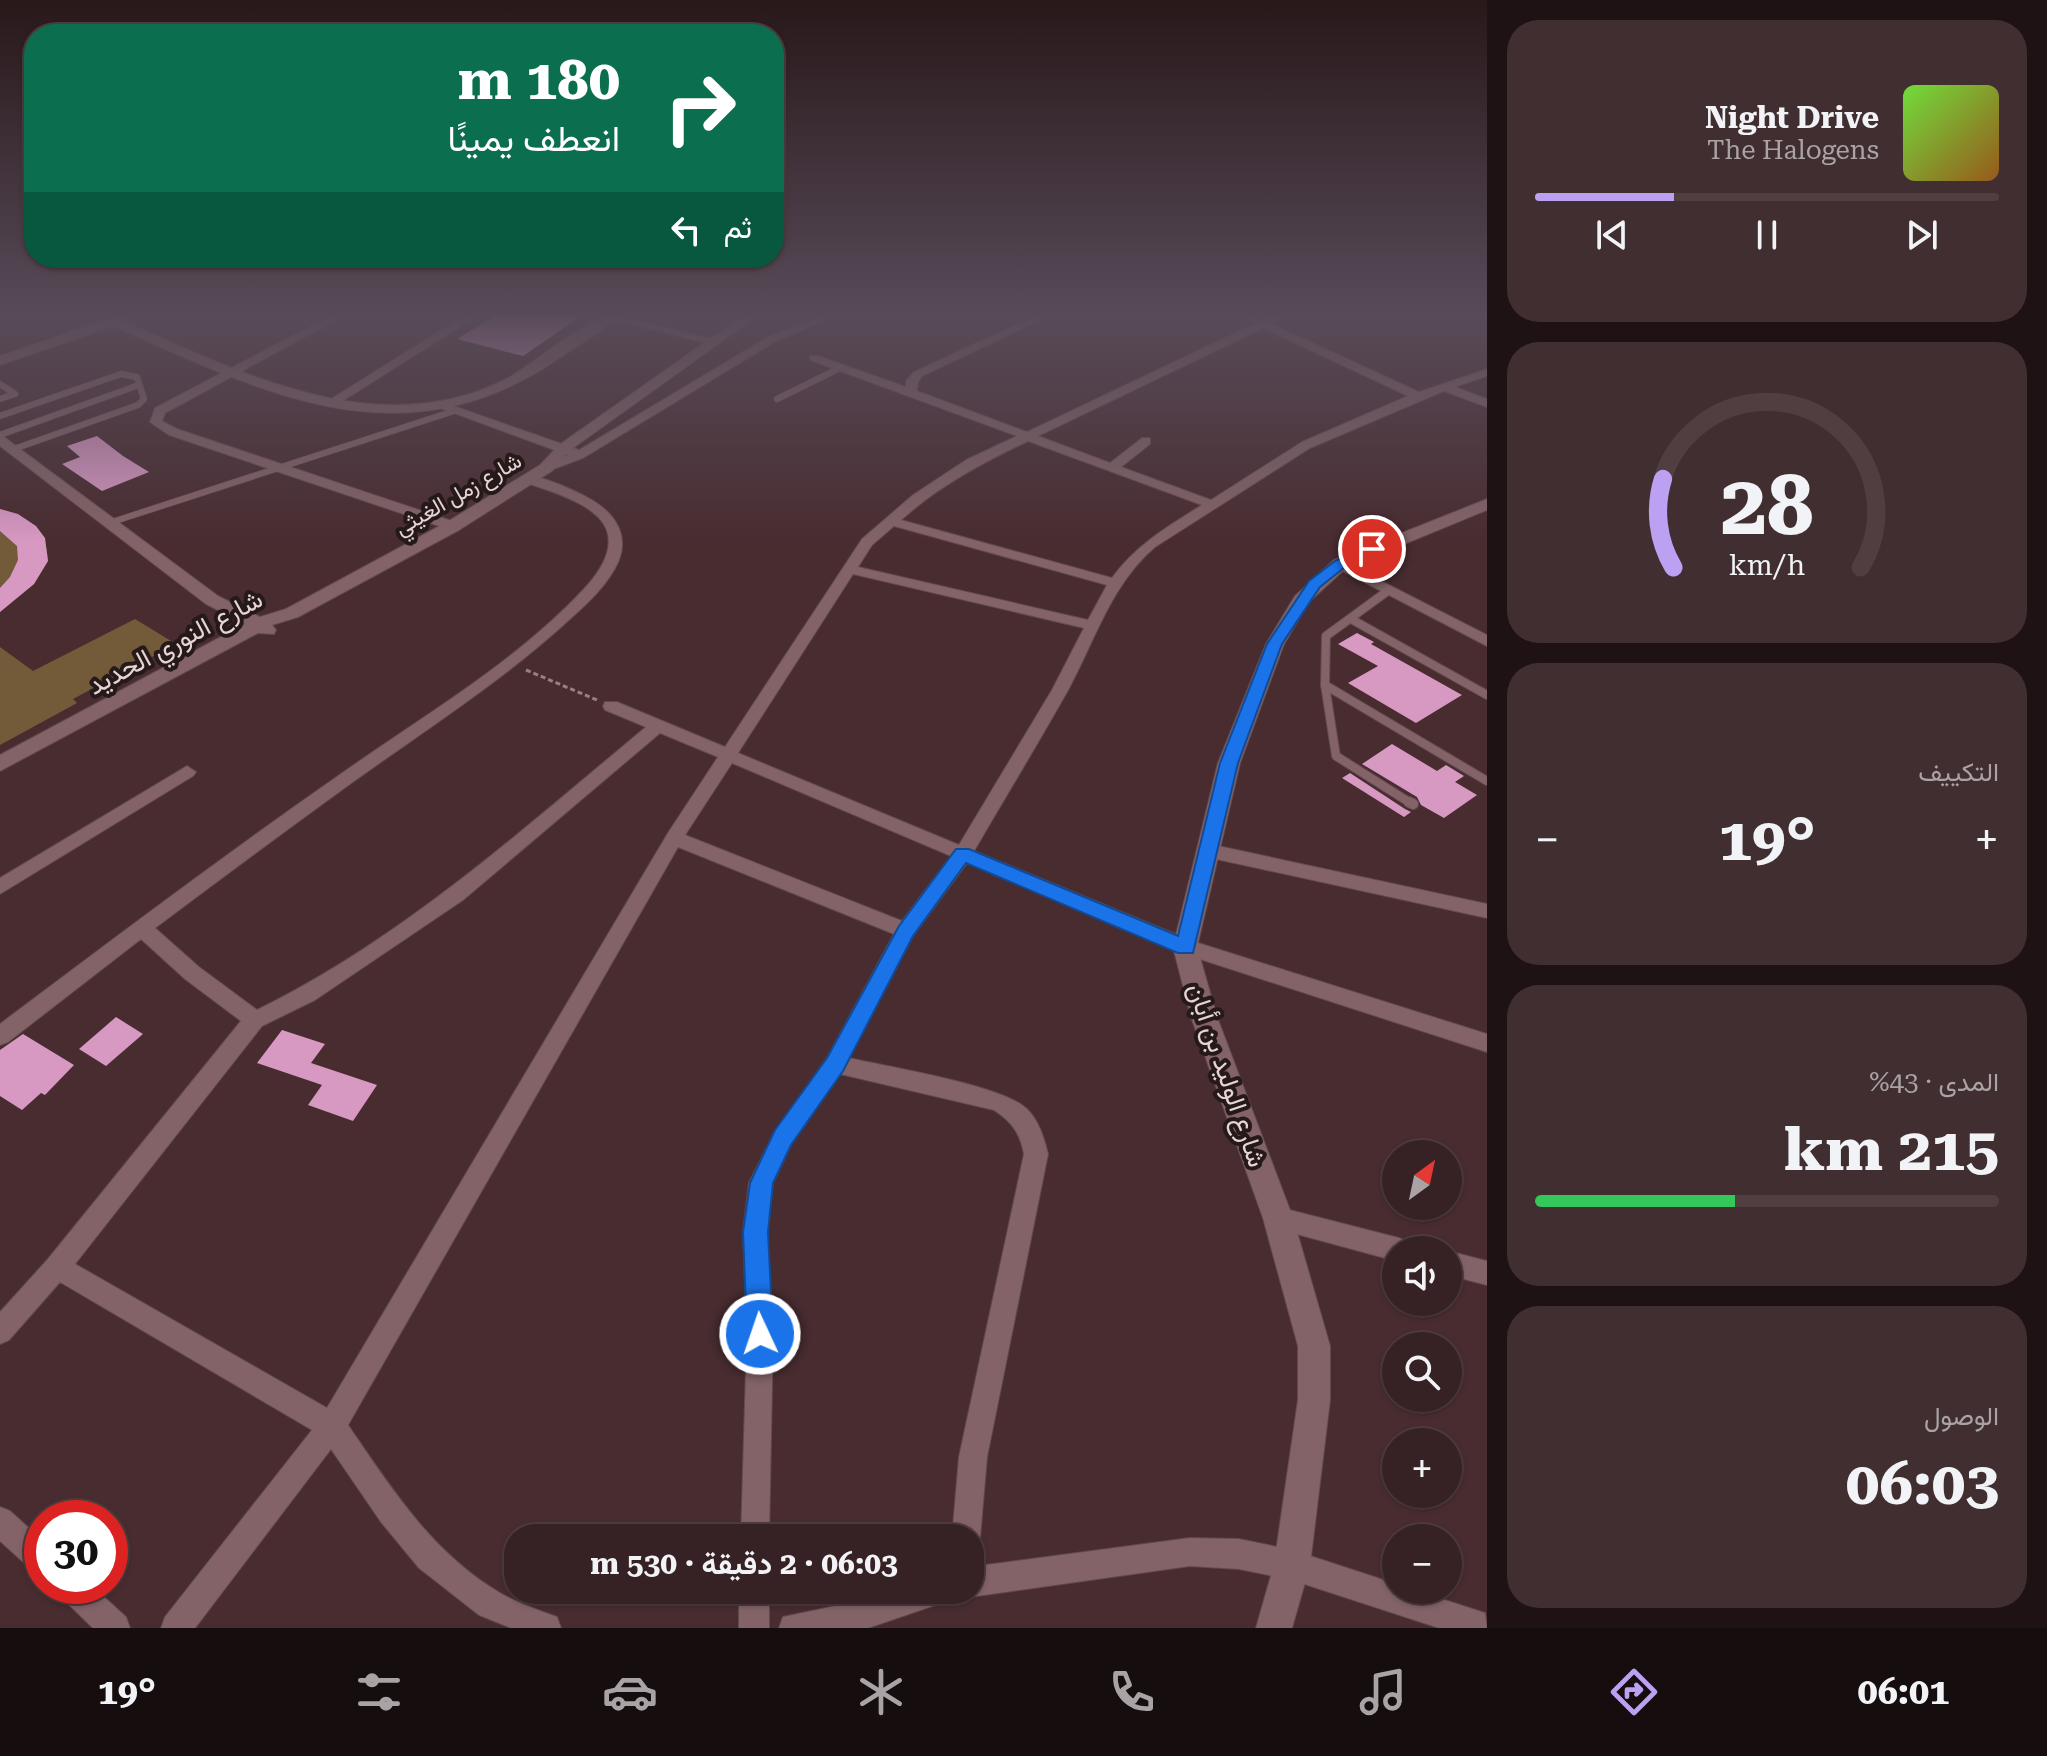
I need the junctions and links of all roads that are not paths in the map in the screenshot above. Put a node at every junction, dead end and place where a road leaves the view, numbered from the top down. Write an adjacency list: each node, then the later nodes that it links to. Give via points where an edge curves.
1 (9, 390): 22 (lane, via 15,394)
2 (75, 390): 27 (lane)
3 (127, 390): 29 (lane)
4 (141, 390): 29 (lane, via 144,399 133,408)
5 (198, 390): 33 (street, via 159,411 156,422)
6 (286, 390): 25 (street)
7 (352, 390): 25 (street)
8 (493, 390): 26 (street)
9 (647, 390): 31 (street, شارع زمل الغيثي)
10 (670, 390): 20 (street)
11 (687, 390): 20 (street)
12 (795, 390): 23 (lane)
13 (902, 390): 19 (street)
14 (911, 390): 19 (street)
15 (1121, 390): 28 (street)
16 (1405, 390): 21 (street)
17 (1435, 390): 21 (street)
18 (1452, 390): 24 (street)
19 (911, 393): 28 (street)
20 (680, 394): 32 (street)
21 (1418, 396): 37 (street, via 1306,445)
22 (0, 399)
23 (777, 399)
24 (1487, 403)
25 (329, 404): 26 (street)
26 (447, 409): 31 (street); 33 (lane)
27 (0, 416)
28 (1026, 435): 34 (street); 39 (street, via 948,476)
29 (5, 441): 40 (street)
30 (1146, 441): 34 (street)
31 (564, 448): 32 (street); 35 (street, شارع زمل الغيثي)
32 (579, 455): 35 (street)
33 (277, 466): 40 (lane); 41 (street)
34 (1114, 466): 37 (street)
35 (546, 468): 36 (street, شارع زمل الغيثي)
36 (529, 479): 41 (street, شارع زمل الغيثي); 66 (street, via 601,512 616,548 602,577 506,662)
37 (1210, 504): 44 (street, via 1133,558)
38 (1487, 504): 42 (street, شارع الوليد بن أبان)
39 (890, 521): 43 (street); 44 (street)
40 (112, 522): 49 (street, via 212,600 216,610)
41 (453, 526): 46 (street, شارع زمل الغيثي)
42 (1340, 564): 45 (street); 62 (street, شارع الوليد بن أبان, via 1301,600 1275,644 1229,763)
43 (848, 569): 48 (street); 55 (street)
44 (1115, 583): 48 (street)
45 (1389, 590): 47 (lane); 50 (street)
46 (292, 613): 49 (street, شارع النوري الحديد)
47 (1351, 619): 51 (lane, via 1326,636); 52 (lane)
48 (1094, 626): 63 (street)
49 (257, 631): 56 (street, شارع النوري الحديد); 58 (street, شارع النوري الحديد)
50 (1487, 641)
51 (1325, 685): 59 (lane); 60 (lane, via 1336,756)
52 (1487, 695)
53 (611, 706): 54 (street)
54 (658, 726): 55 (street); 69 (street, via 456,895 308,994)
55 (730, 756): 61 (street); 63 (street)
56 (0, 764)
57 (187, 772): 64 (street)
58 (0, 777)
59 (1487, 781)
60 (1413, 804)
61 (674, 838): 67 (street); 79 (street)
62 (1209, 851): 65 (street); 68 (street, شارع الوليد بن أبان)
63 (963, 854): 67 (street); 68 (street)
64 (0, 887)
65 (1487, 911)
66 (142, 928): 69 (street); 70 (street)
67 (906, 931): 72 (street)
68 (1185, 947): 71 (street); 73 (street, شارع الوليد بن أبان, via 1204,1017)
69 (255, 1020): 75 (street)
70 (0, 1036)
71 (1487, 1043)
72 (835, 1064): 81 (street, via 783,1138 761,1183 755,1232 760,1334); 82 (street, via 999,1102 1022,1115 1032,1130 1036,1154 973,1457)
73 (1278, 1218): 74 (street); 84 (street, شارع الوليد بن أبان, via 1308,1317 1315,1368)
74 (1382, 1246)
75 (57, 1267): 78 (street); 79 (street)
76 (1462, 1267): 77 (street)
77 (1487, 1273)
78 (0, 1331)
79 (332, 1426): 90 (street); 91 (street, via 429,1558 490,1604)
80 (0, 1521): 83 (street)
81 (755, 1524)
82 (967, 1524)
83 (24, 1543)
84 (1292, 1565): 85 (street, via 1239,1554 1190,1552); 94 (street, شارع الوليد بن أبان); 95 (street)
85 (984, 1580)
86 (89, 1604): 89 (street)
87 (754, 1604): 92 (street)
88 (896, 1604): 93 (street)
89 (115, 1628)
90 (176, 1628)
91 (546, 1628)
92 (754, 1628)
93 (794, 1628)
94 (1274, 1628)
95 (1485, 1628)

